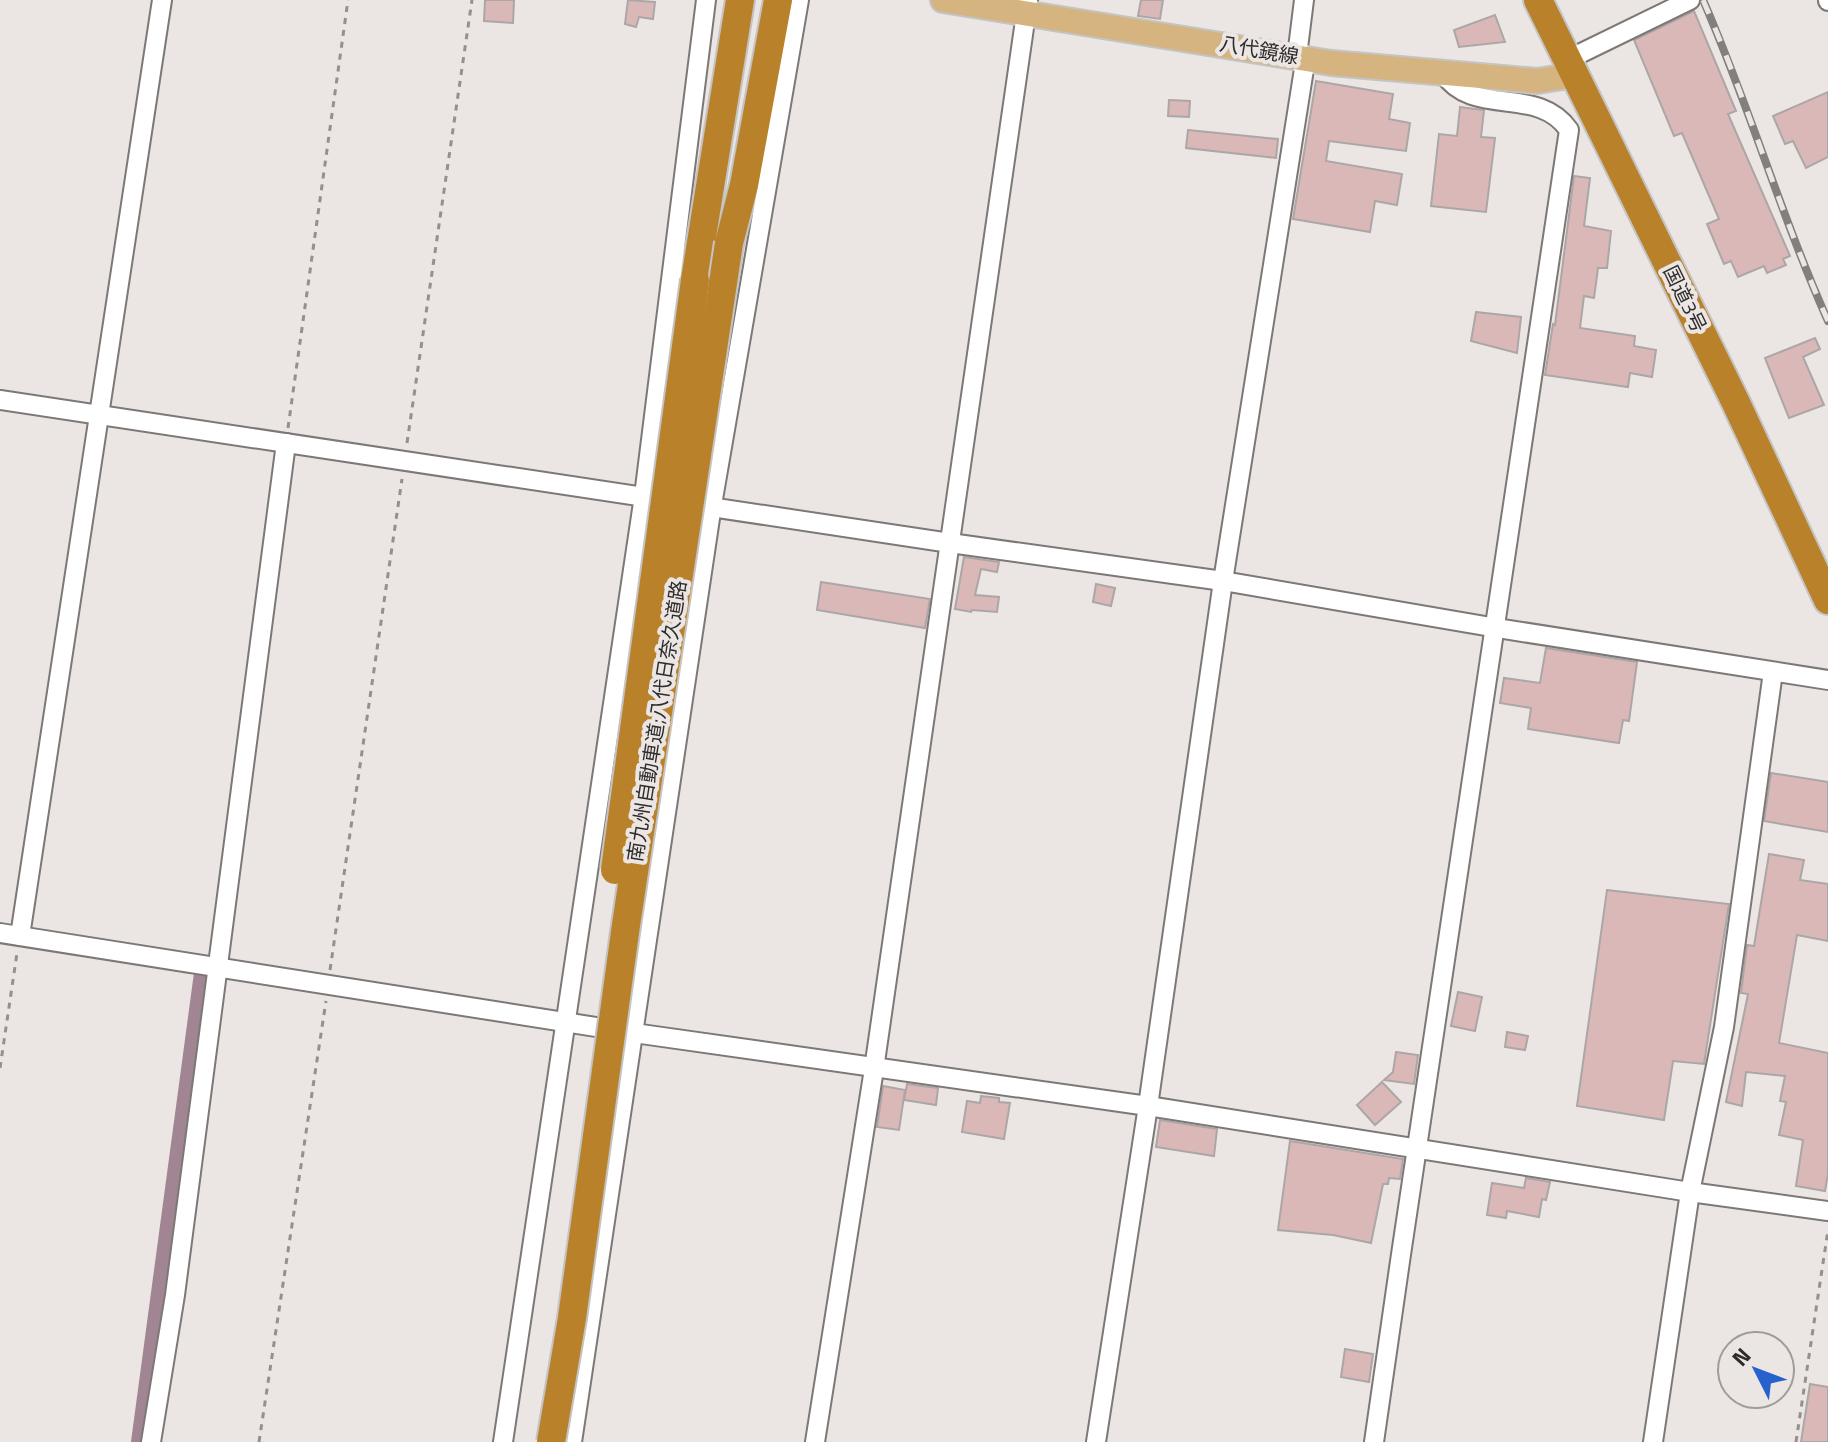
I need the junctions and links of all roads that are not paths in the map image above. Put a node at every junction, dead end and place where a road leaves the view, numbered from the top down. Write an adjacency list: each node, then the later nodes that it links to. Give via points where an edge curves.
1 (162, 0): 19 (street)
2 (706, 0): 21 (street)
3 (725, 0): 17 (highway, via 699,199)
4 (740, 0): 17 (highway, 南九州自動車道;八代日奈久道路)
5 (766, 0): 16 (highway, 南九州自動車道;八代日奈久道路)
6 (778, 0): 16 (highway)
7 (799, 0): 22 (street)
8 (943, 0): 12 (main road, 八代鏡線)
9 (1304, 0): 13 (street)
10 (1538, 0): 14 (highway, 国道3号)
11 (1690, 0): 14 (street)
12 (1027, 6): 13 (main road, 八代鏡線); 23 (street)
13 (1297, 56): 15 (main road, 八代鏡線); 24 (street, via 1304,69)
14 (1572, 67): 15 (main road, 八代鏡線, via 1537,81); 25 (highway, 国道3号)
15 (1443, 73): 26 (street, via 1453,87 1470,96 1549,109 1569,130)
16 (729, 243): 42 (highway, 南九州自動車道;八代日奈久道路, bridge)
17 (695, 280): 41 (highway, 南九州自動車道;八代日奈久道路, bridge)
18 (0, 400): 19 (street)
19 (99, 415): 20 (street); 30 (street)
20 (278, 442): 21 (street); 31 (street)
21 (644, 496): 22 (street); 32 (street)
22 (712, 505): 23 (street); 33 (street)
23 (950, 543): 24 (street); 34 (street)
24 (1223, 581): 26 (street); 35 (street)
25 (1828, 600)
26 (1497, 628): 27 (street); 36 (street)
27 (1773, 672): 28 (street); 37 (street, via 1724,1027)
28 (1828, 680)
29 (0, 933): 30 (street)
30 (20, 936): 31 (street)
31 (219, 967): 32 (street); 39 (street)
32 (566, 1022): 33 (street); 40 (street)
33 (634, 1033): 34 (street); 43 (street)
34 (874, 1069): 35 (street); 44 (street)
35 (1148, 1106): 36 (street); 45 (street)
36 (1416, 1149): 37 (street); 46 (street)
37 (1690, 1192): 38 (street); 47 (street)
38 (1828, 1211)
39 (151, 1442)
40 (503, 1442)
41 (539, 1442)
42 (551, 1442)
43 (572, 1442)
44 (815, 1442)
45 (1096, 1442)
46 (1374, 1442)
47 (1653, 1442)

